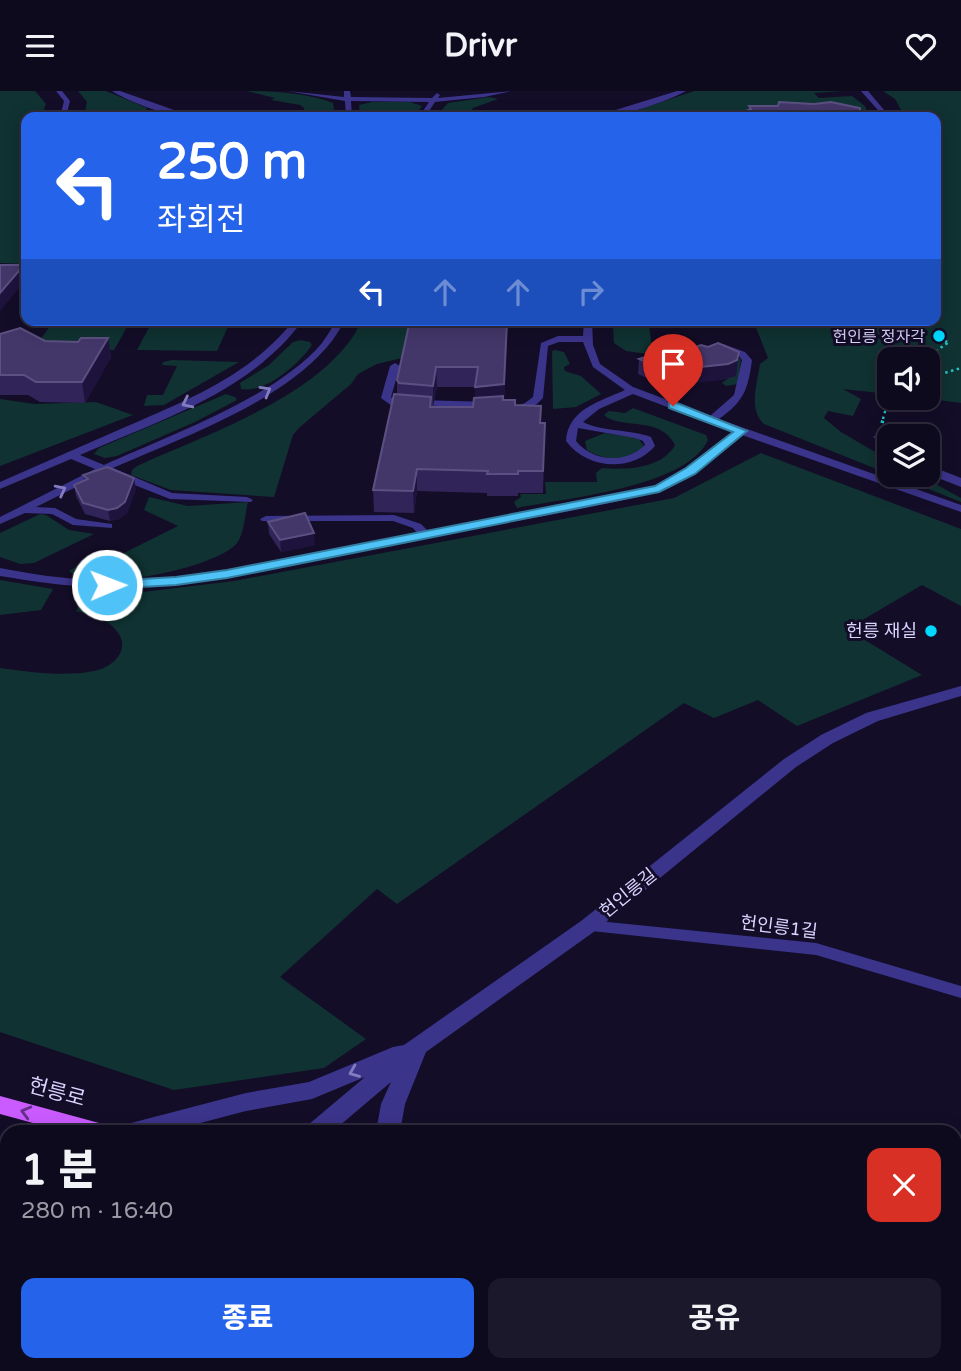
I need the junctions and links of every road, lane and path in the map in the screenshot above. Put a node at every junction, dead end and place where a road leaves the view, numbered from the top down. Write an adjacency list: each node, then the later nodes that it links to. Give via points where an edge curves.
1 (59, 91): 10 (lane, via 67,101)
2 (115, 91): 11 (lane)
3 (290, 91): 8 (lane)
4 (440, 91): 9 (lane)
5 (509, 91): 9 (lane)
6 (683, 91): 14 (lane)
7 (864, 91): 15 (lane)
8 (347, 94): 9 (lane); 12 (lane)
9 (434, 99): 13 (lane)
10 (64, 112)
11 (174, 112)
12 (349, 112)
13 (425, 112)
14 (616, 112)
15 (883, 112)
16 (295, 326): 30 (lane, one-way to 30, via 267,357 223,384)
17 (338, 326): 31 (lane, one-way to 17, via 276,385 325,345)
18 (588, 326): 19 (lane)
19 (587, 339): 23 (lane, via 558,339 544,345 538,397 530,405 508,411 394,405 386,398); 26 (lane, via 596,365)
20 (939, 340): 22 (path, via 949,342)
21 (722, 345): 27 (lane, via 747,360 743,392)
22 (940, 348)
23 (395, 366)
24 (961, 368): 25 (path)
25 (940, 374)
26 (633, 390): 27 (lane); 28 (lane)
27 (711, 420): 29 (lane)
28 (576, 422): 28 (lane, via 570,429 571,445 586,455 627,461 646,453 650,446 647,439 634,434 587,429)
29 (741, 431): 36 (lane); 41 (lane, via 664,487)
30 (71, 455): 31 (lane); 34 (lane)
31 (104, 469): 35 (lane, via 170,496); 37 (lane, one-way to 31)
32 (940, 474): 33 (street)
33 (961, 483)
34 (0, 486)
35 (247, 500)
36 (961, 509)
37 (22, 510): 39 (lane); 40 (lane, via 55,511 73,523)
38 (265, 519): 41 (lane, via 384,517 417,526)
39 (0, 521)
40 (108, 526)
41 (426, 535): 42 (lane, via 227,574 126,586)
42 (0, 572)
43 (961, 691): 44 (street, 헌인릉길, via 872,717 827,739 756,788)
44 (588, 926): 45 (lane, 헌인릉1길, via 816,949); 46 (street, 헌인릉길)
45 (961, 992)
46 (417, 1047): 49 (street, one-way to 49, via 312,1090 246,1101); 50 (street, 헌인릉길); 51 (street, via 393,1104)
47 (0, 1105): 48 (main road, 헌릉로, one-way to 47)
48 (73, 1125)
49 (157, 1125)
50 (324, 1125)
51 (389, 1125)

